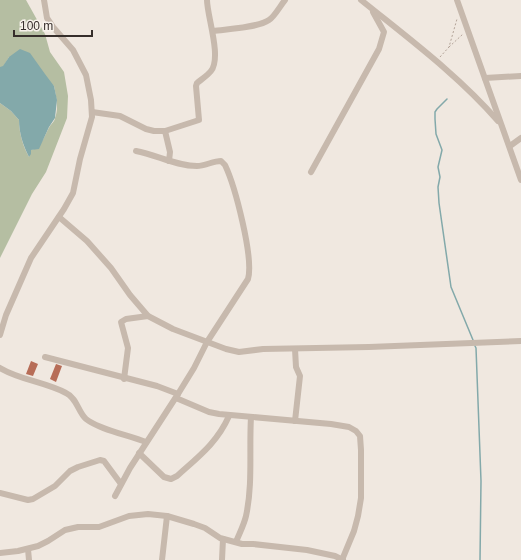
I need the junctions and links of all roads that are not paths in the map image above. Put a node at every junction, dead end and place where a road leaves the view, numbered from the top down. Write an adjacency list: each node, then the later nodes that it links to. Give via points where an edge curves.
1 (44, 0): 10 (street, via 52,27 73,50 86,75)
2 (207, 0): 7 (street)
3 (285, 0): 7 (street, via 270,20 261,24)
4 (361, 0): 6 (street)
5 (457, 0): 9 (street)
6 (372, 9): 11 (street, via 469,90); 17 (street, via 384,32 379,49)
7 (213, 31): 12 (street, via 212,70 196,86 198,120)
8 (521, 76): 9 (street)
9 (485, 78): 11 (street)
10 (92, 112): 12 (street, via 120,116 146,129); 19 (street, via 73,193)
11 (500, 124): 14 (street)
12 (165, 131): 16 (street)
13 (521, 138): 14 (street)
14 (510, 146): 18 (street)
15 (136, 151): 16 (street)
16 (169, 161): 23 (street, via 196,166 221,161 228,172 242,219 250,265 248,279)
17 (311, 172)
18 (521, 180)
19 (59, 217): 20 (street, via 87,240); 21 (street, via 31,258)
20 (148, 316): 23 (street); 27 (street, via 121,322 128,348)
21 (0, 335)
22 (521, 341): 24 (street)
23 (207, 342): 24 (street, via 234,352); 28 (street)
24 (295, 348): 31 (street, via 296,367 300,376)
25 (45, 357): 27 (street)
26 (0, 368): 32 (street, via 65,392 72,397 86,418 105,428)
27 (124, 379): 28 (street, via 157,386)
28 (177, 396): 29 (street, via 209,412); 32 (street)
29 (229, 416): 30 (street); 33 (street, via 215,441 172,479 164,477)
30 (251, 417): 31 (street); 39 (street, via 250,490 246,515)
31 (295, 421): 45 (street, via 349,427 360,436 361,498 354,531)
32 (146, 442): 33 (street)
33 (139, 454): 34 (street)
34 (121, 484): 35 (street, via 104,461 100,460 75,468 55,486 33,499); 36 (street)
35 (0, 493)
36 (115, 496)
37 (167, 516): 38 (street, via 205,528); 40 (street, via 138,514 99,527 65,530 48,541); 43 (street)
38 (223, 539): 39 (street); 44 (street)
39 (236, 542): 45 (street, via 308,550)
40 (28, 549): 41 (street); 42 (street)
41 (0, 553)
42 (29, 560)
43 (162, 560)
44 (222, 560)
45 (342, 560)

